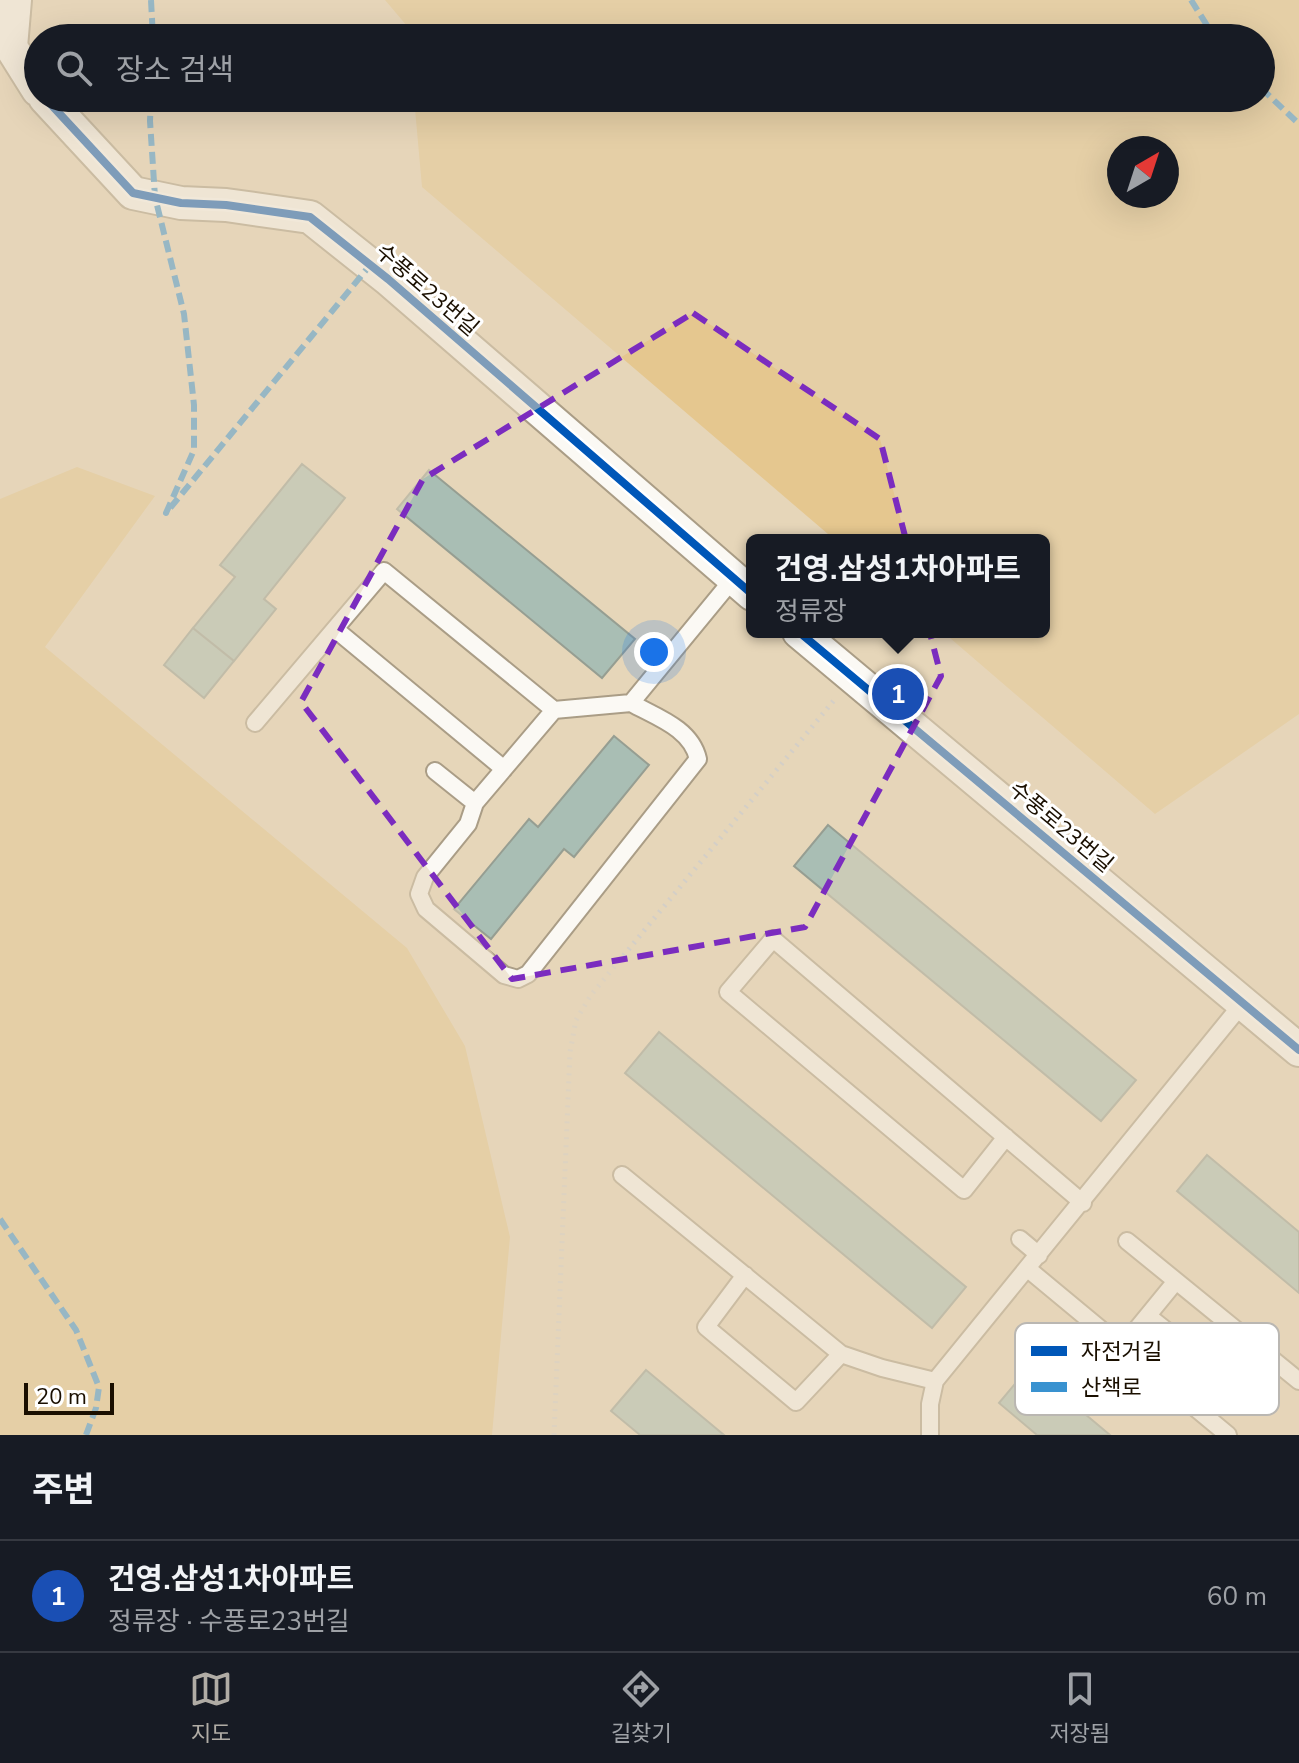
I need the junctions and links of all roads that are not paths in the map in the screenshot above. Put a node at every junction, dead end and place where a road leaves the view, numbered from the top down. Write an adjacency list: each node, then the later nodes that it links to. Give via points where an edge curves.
1 (15, 0): 2 (street, via 11,47)
2 (24, 68)
3 (58, 112): 4 (street, 수풍로23번길, via 133,193 310,217)
4 (743, 586): 7 (lane)
5 (335, 629): 8 (lane, via 384,571); 9 (lane); 10 (lane)
6 (806, 638): 13 (street, 수풍로23번길)
7 (631, 703): 8 (lane); 12 (lane, via 683,733 698,759 528,974 518,979 504,975 426,909 419,894 425,877 468,824)
8 (554, 710): 10 (lane)
9 (255, 723)
10 (504, 769): 12 (lane)
11 (435, 771): 12 (lane)
12 (475, 803)
13 (1242, 1004): 14 (street, 수풍로23번길); 17 (lane)
14 (1299, 1050)
15 (1006, 1137): 15 (lane, via 773,939 728,992 964,1190); 17 (lane)
16 (622, 1175): 22 (lane)
17 (1083, 1203): 20 (lane)
18 (1020, 1239): 20 (lane)
19 (1127, 1241): 23 (lane)
20 (1039, 1255): 21 (lane)
21 (1028, 1269): 25 (lane); 31 (lane)
22 (745, 1275): 29 (lane); 29 (lane, via 706,1327 796,1402)
23 (1176, 1281): 24 (lane); 28 (lane)
24 (1148, 1316): 26 (lane); 27 (lane)
25 (1093, 1323)
26 (1142, 1323)
27 (1157, 1323)
28 (1228, 1323)
29 (841, 1354): 31 (lane)
30 (1279, 1365): 32 (lane)
31 (935, 1381): 34 (lane)
32 (1299, 1381)
33 (1204, 1415): 35 (lane)
34 (930, 1435)
35 (1228, 1435)

